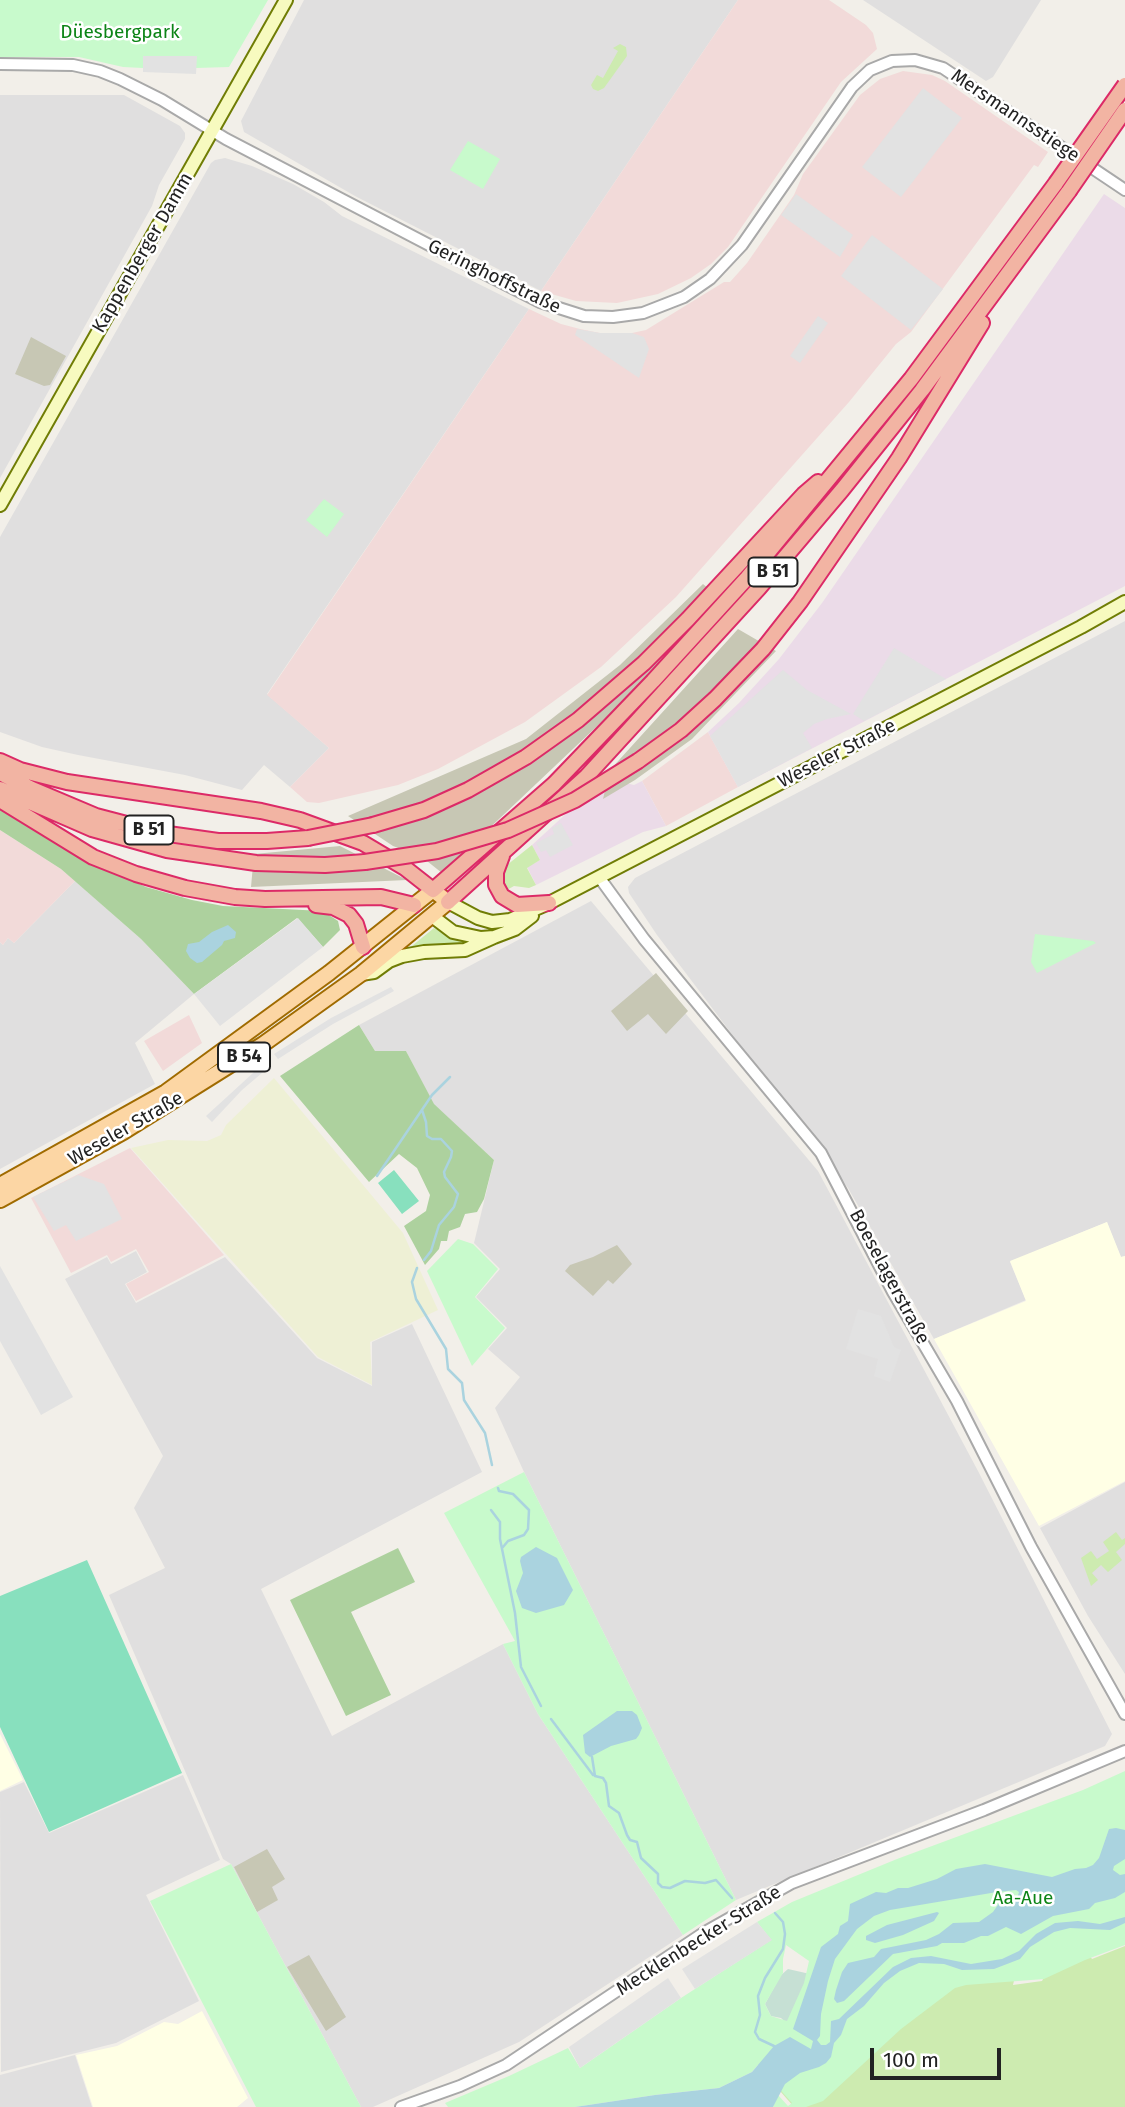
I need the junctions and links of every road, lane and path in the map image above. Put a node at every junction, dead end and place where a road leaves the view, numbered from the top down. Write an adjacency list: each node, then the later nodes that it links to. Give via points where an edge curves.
1 (286, 0): 6 (main road, Kappenberger Damm)
2 (898, 60): 6 (street, Geringhoffstraße, via 870,70 852,87 742,245 716,274 675,302 623,316 584,316 540,302); 8 (street, Mersmannsstiege, via 921,61 949,71)
3 (0, 64): 6 (street, Geringhoffstraße, via 59,64 100,71)
4 (1125, 85): 7 (highway, B 51, bridge)
5 (1125, 110): 7 (highway, B 51, bridge)
6 (213, 130): 11 (main road, Kappenberger Damm)
7 (1063, 187): 9 (highway, B 51); 10 (highway, B 51, via 872,430)
8 (1125, 190)
9 (1016, 264): 15 (highway, B 51, bridge, via 899,458 763,649 681,730 575,800 508,830 437,850 312,865 256,863 167,850 92,829); 17 (highway, B 51, via 883,439 767,579 586,777)
10 (839, 465): 14 (highway, B 51, bridge, via 804,494 688,619 607,697 526,757 424,810 308,838 218,841 162,834 96,816); 19 (highway, B 51, via 785,535 653,681 554,784)
11 (0, 505)
12 (1125, 602): 18 (main road, Weseler Straße)
13 (0, 761): 19 (highway, via 67,782 300,820 363,844)
14 (0, 773)
15 (0, 789)
16 (0, 800): 20 (highway, via 114,867 210,893)
17 (503, 855): 21 (highway, B 51); 22 (highway, via 496,872 502,896 517,905)
18 (599, 877): 22 (main road, Weseler Straße); 32 (street, Boeselagerstraße, via 654,952 821,1153)
19 (433, 890): 21 (main road); 23 (main road, B 54)
20 (284, 899): 23 (highway, via 381,897); 26 (highway, via 349,915)
21 (449, 902): 22 (main road, Weseler Straße, via 492,922 510,920); 24 (main road, B 54)
22 (549, 903): 25 (main road, Weseler Straße, via 515,929)
23 (414, 905): 24 (main road); 26 (main road, Weseler Straße / B 54)
24 (432, 916): 25 (main road, via 453,932); 27 (main road, Weseler Straße / B 54)
25 (494, 937): 27 (main road, Weseler Straße, via 465,950 402,956)
26 (363, 947): 28 (main road, Weseler Straße / B 54)
27 (361, 974): 29 (main road, Weseler Straße / B 54)
28 (238, 1039): 29 (main road, B 54); 30 (main road, Weseler Straße / B 54, via 166,1092)
29 (250, 1054): 31 (main road, Weseler Straße / B 54)
30 (0, 1185)
31 (0, 1200)
32 (1125, 1714)
33 (1125, 1751): 34 (street, Mecklenbecker Straße, via 792,1883 705,1932 506,2066)
34 (401, 2107)

